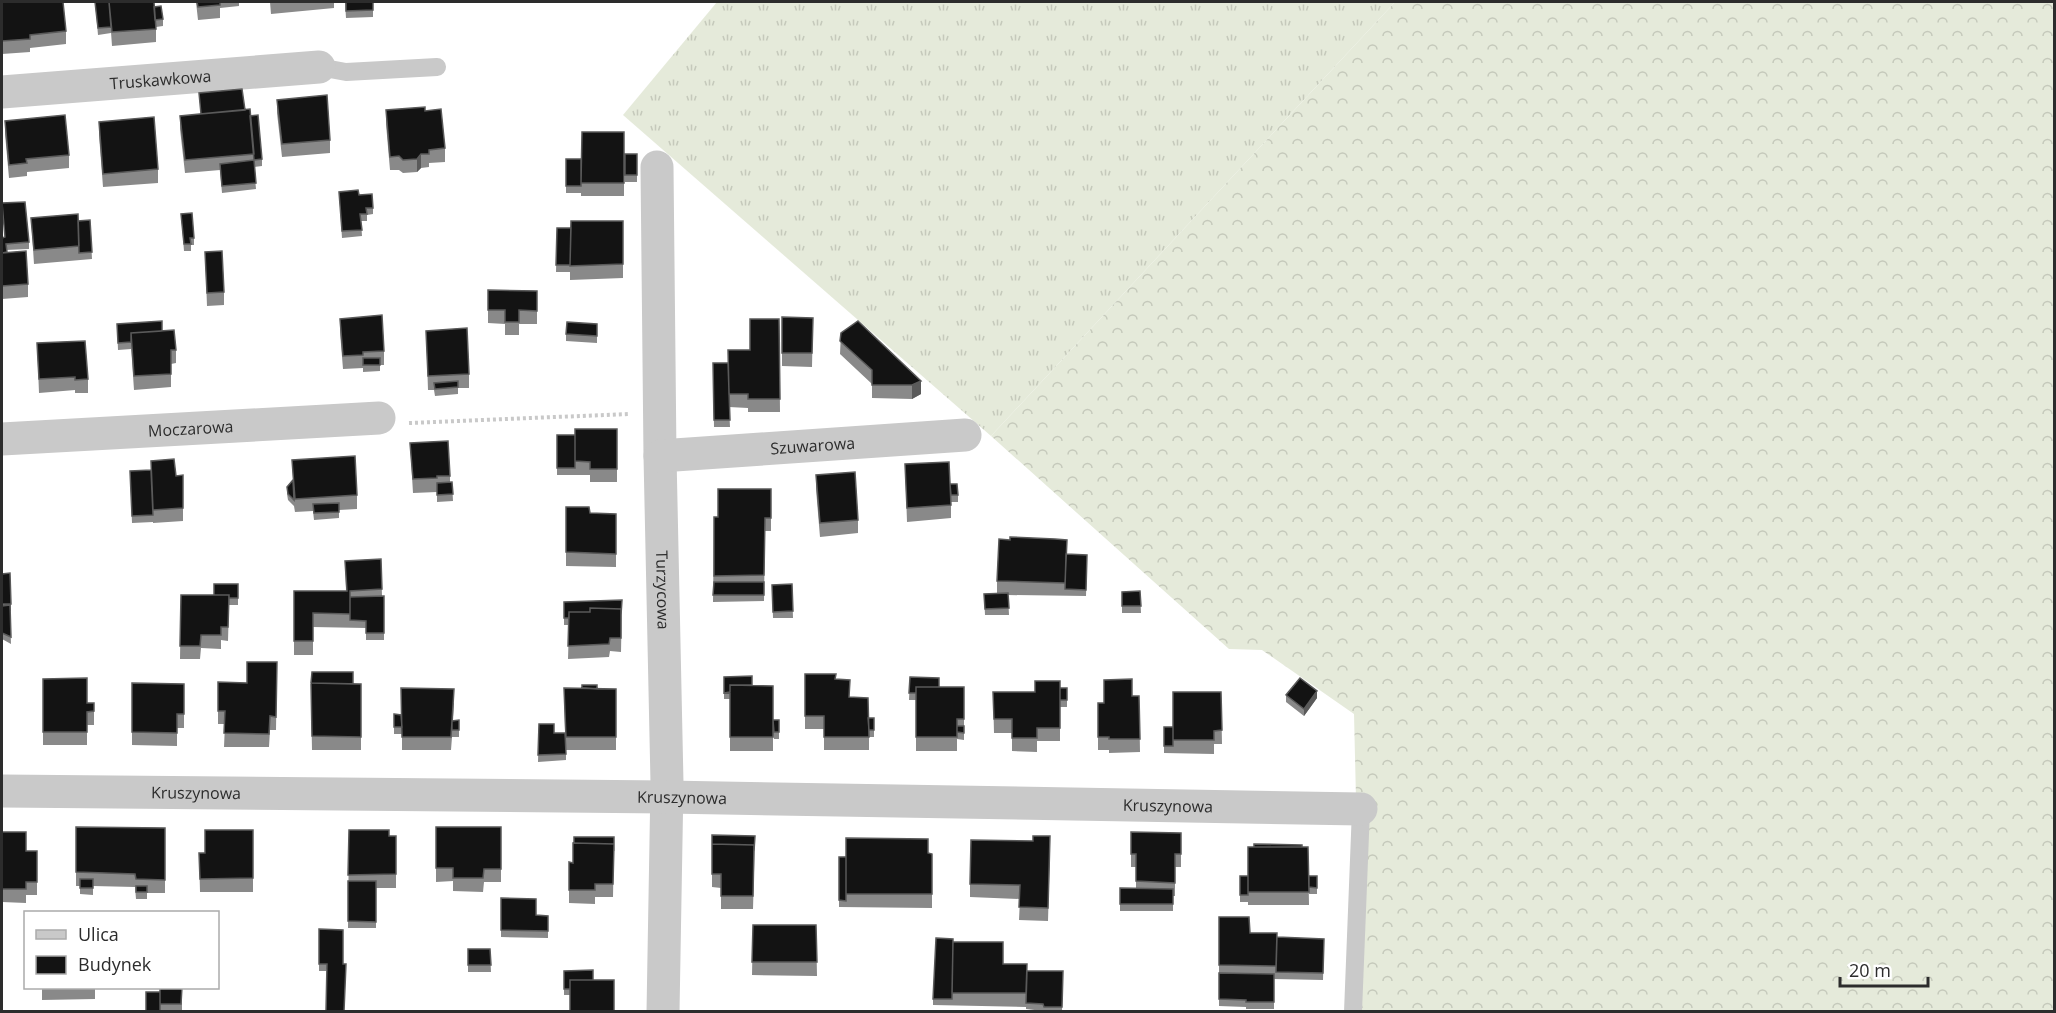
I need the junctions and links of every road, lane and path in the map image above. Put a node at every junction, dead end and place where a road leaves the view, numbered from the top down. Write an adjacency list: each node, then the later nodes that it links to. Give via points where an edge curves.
1 (319, 67): 2 (lane, via 346,72); 3 (street, Truskawkowa)
2 (437, 67)
3 (2, 92)
4 (657, 167): 5 (street, Turzycowa)
5 (660, 412): 6 (path, via 411,423); 9 (street, Turzycowa)
6 (379, 418): 8 (street, Moczarowa)
7 (965, 435): 9 (street, Szuwarowa)
8 (2, 439)
9 (660, 456): 11 (street, Turzycowa)
10 (2, 791): 11 (street, Kruszynowa)
11 (667, 797): 12 (street, Kruszynowa); 13 (street, Turzycowa)
12 (1361, 809): 14 (lane)
13 (663, 1011)
14 (1353, 1011)

